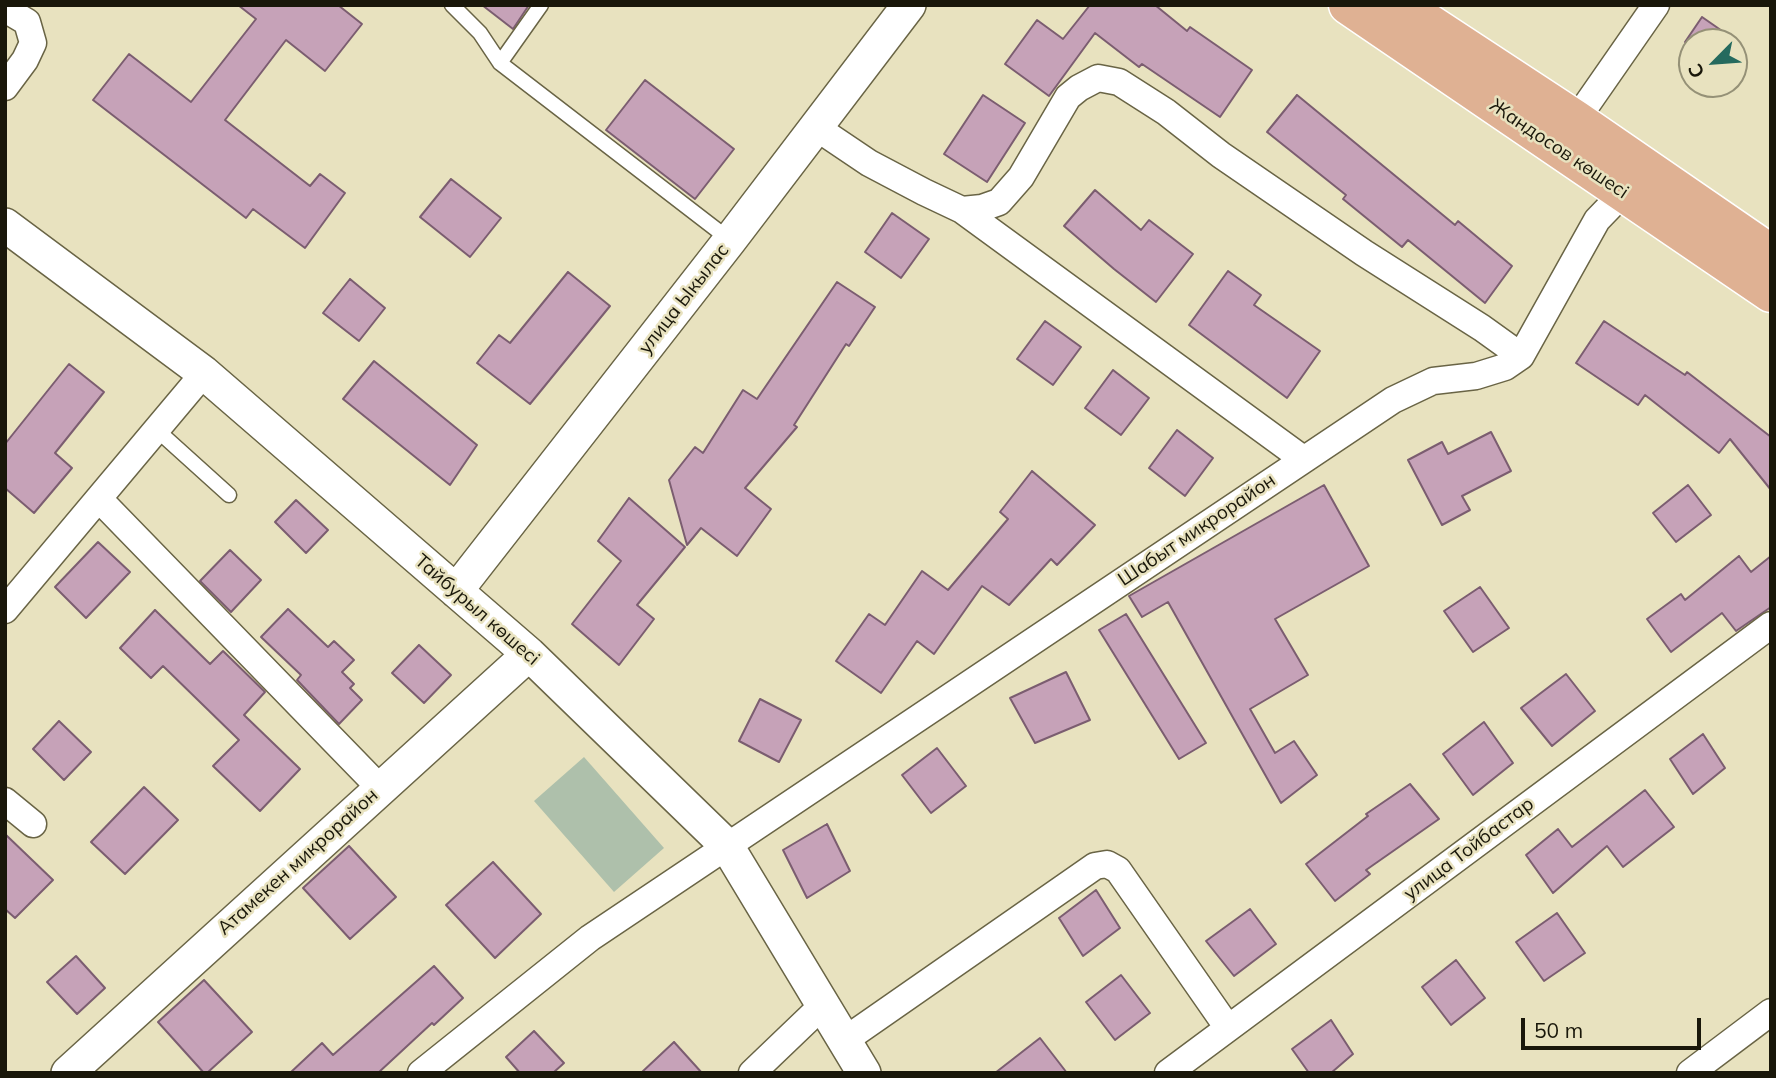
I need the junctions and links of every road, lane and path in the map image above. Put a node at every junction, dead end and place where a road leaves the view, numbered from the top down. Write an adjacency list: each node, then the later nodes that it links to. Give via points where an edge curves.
1 (452, 5): 8 (lane, via 480,33)
2 (541, 5): 8 (lane)
3 (909, 5): 10 (street, улица Ыкылас)
4 (1348, 5): 11 (main road, Жандосов көшесі)
5 (1401, 5): 11 (main road, Жандосов көшесі)
6 (1656, 5): 11 (street)
7 (5, 9): 9 (street, via 27,22 33,43)
8 (500, 63): 15 (lane)
9 (5, 87)
10 (817, 128): 13 (street, via 869,163); 15 (street, улица Ыкылас)
11 (1567, 134): 12 (main road, Жандосов көшесі); 16 (main road, Жандосов көшесі)
12 (1623, 193): 17 (main road, Жандосов көшесі); 18 (street, via 1597,220)
13 (962, 210): 18 (street, via 999,202 1021,177 1068,97 1079,88 1098,78 1119,82); 21 (street)
14 (5, 225): 19 (street, Тайбурыл көшесі)
15 (730, 240): 24 (street, улица Ыкылас)
16 (1771, 254)
17 (1771, 293)
18 (1521, 356): 21 (street, Шабыт микрорайон, via 1505,367 1476,376 1433,381 1393,400)
19 (204, 373): 20 (street); 24 (street, Тайбурыл көшесі)
20 (157, 430): 22 (lane); 23 (street)
21 (1303, 459): 31 (street, Шабыт микрорайон)
22 (229, 495)
23 (99, 499): 25 (street); 28 (street)
24 (456, 591): 27 (street, Тайбурыл көшесі)
25 (5, 610)
26 (1771, 625): 34 (street, улица Тойбастар)
27 (529, 654): 28 (street, Атамекен микрорайон); 31 (street, Тайбурыл көшесі)
28 (380, 788): 36 (street, Атамекен микрорайон)
29 (5, 801): 30 (street)
30 (33, 824)
31 (727, 846): 32 (street, Тайбурыл көшесі); 37 (street, Шабыт микрорайон, via 590,938)
32 (824, 1004): 35 (street, Тайбурыл көшесі); 38 (street)
33 (1771, 1012): 41 (street)
34 (1228, 1028): 35 (street, via 1118,870 1107,864 1095,866); 40 (street, улица Тойбастар)
35 (845, 1040): 39 (street, Тайбурыл көшесі)
36 (68, 1073)
37 (421, 1073)
38 (751, 1073)
39 (864, 1073)
40 (1168, 1073)
41 (1690, 1073)

